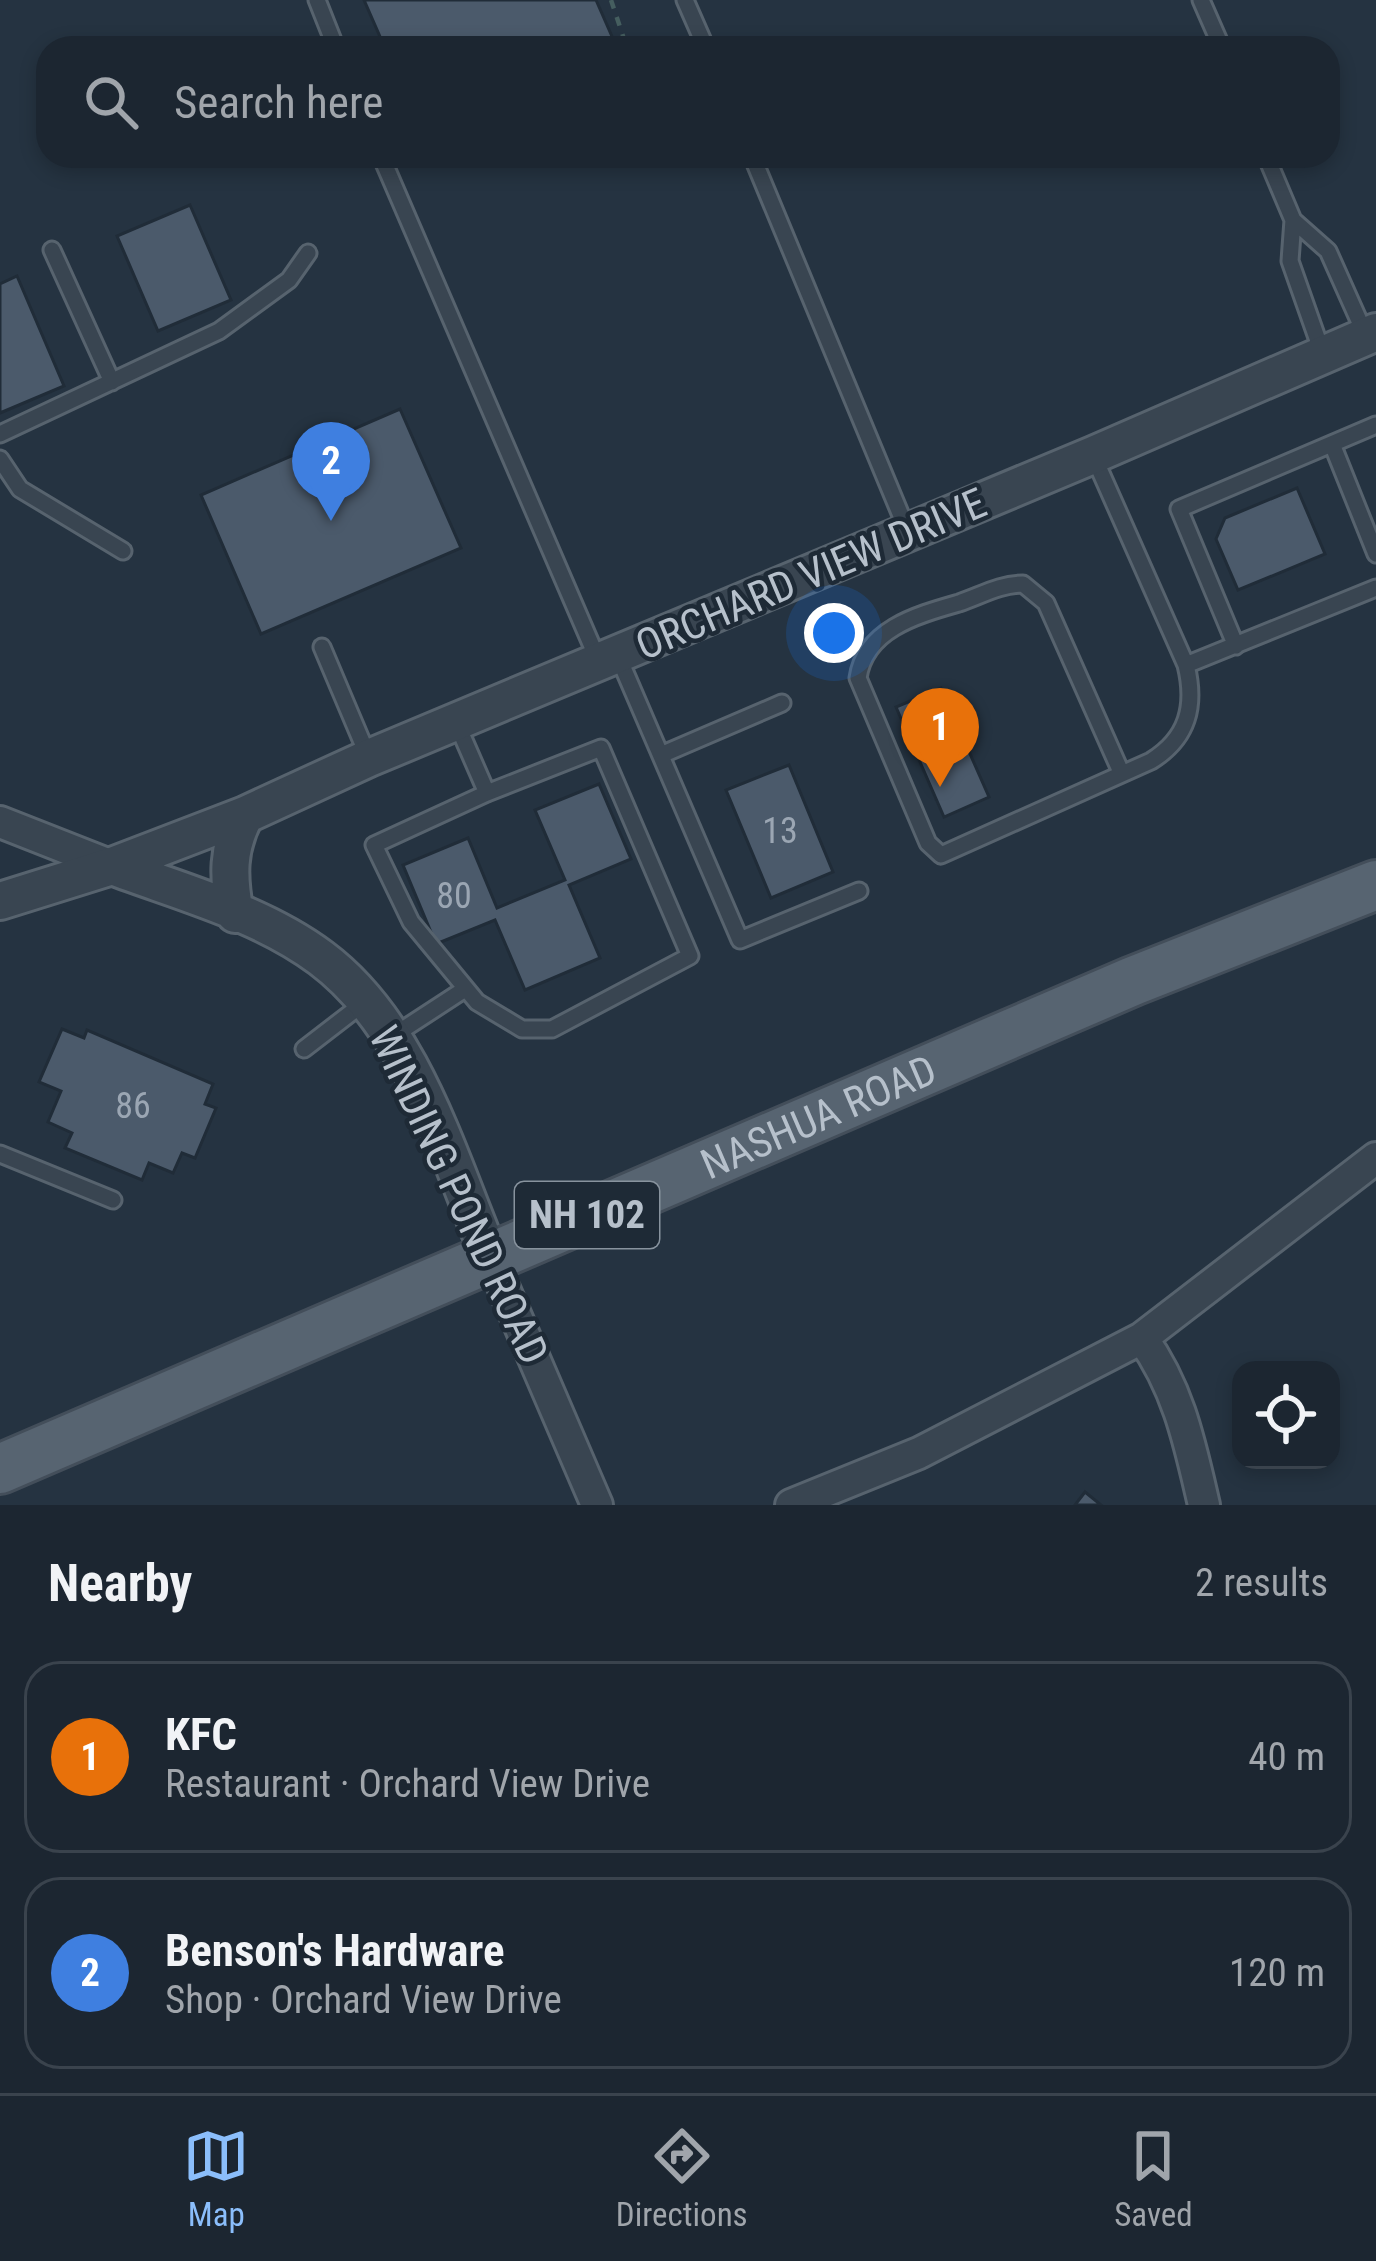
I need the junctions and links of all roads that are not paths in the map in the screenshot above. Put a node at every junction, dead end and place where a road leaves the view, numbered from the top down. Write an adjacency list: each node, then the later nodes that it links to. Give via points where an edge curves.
1 (316, 0): 4 (lane)
2 (686, 0): 5 (lane)
3 (1201, 0): 6 (lane)
4 (332, 36)
5 (701, 36)
6 (1217, 36)
7 (386, 168): 27 (lane)
8 (757, 168): 21 (lane)
9 (1271, 168): 10 (lane)
10 (1293, 220): 13 (lane, via 1328,251); 14 (lane, via 1290,261)
11 (52, 250): 15 (lane)
12 (308, 253): 15 (lane, via 289,280 219,331)
13 (1371, 334): 14 (street, ORCHARD VIEW DRIVE)
14 (1322, 355): 19 (street, ORCHARD VIEW DRIVE)
15 (112, 382): 17 (lane)
16 (1376, 425): 18 (lane)
17 (0, 434)
18 (1332, 444): 23 (lane); 25 (lane, via 1180,509)
19 (1094, 455): 21 (street, ORCHARD VIEW DRIVE); 28 (lane)
20 (0, 459): 22 (lane, via 20,489)
21 (907, 530): 27 (street, ORCHARD VIEW DRIVE)
22 (123, 551)
23 (1376, 554)
24 (1376, 588): 25 (lane)
25 (1236, 646): 28 (lane)
26 (322, 647): 32 (lane)
27 (609, 659): 30 (street, ORCHARD VIEW DRIVE); 31 (lane)
28 (1186, 665): 33 (lane, via 1192,691 1181,733 1168,750)
29 (782, 703): 31 (lane)
30 (457, 722): 32 (street, ORCHARD VIEW DRIVE); 34 (lane)
31 (661, 755): 39 (lane, via 740,940)
32 (369, 758): 35 (street, ORCHARD VIEW DRIVE)
33 (1121, 772): 33 (lane, via 1046,603 1023,584 920,614 874,641 860,660 858,678 928,843 941,855)
34 (487, 793): 42 (lane, via 374,845 411,922); 42 (lane, via 601,748 690,956 552,1029 522,1029)
35 (245, 815): 37 (street, ORCHARD VIEW DRIVE); 41 (street, via 229,864)
36 (0, 821): 37 (street, WINDING POND ROAD)
37 (112, 866): 40 (street, ORCHARD VIEW DRIVE); 41 (street, WINDING POND ROAD)
38 (1376, 885): 49 (main road, NASHUA ROAD / NH 102)
39 (859, 891)
40 (0, 901)
41 (235, 914): 43 (street, WINDING POND ROAD, via 319,957)
42 (466, 989): 44 (lane)
43 (367, 1000): 44 (street, WINDING POND ROAD); 45 (lane)
44 (393, 1036): 49 (street, WINDING POND ROAD)
45 (304, 1049)
46 (0, 1154): 48 (lane)
47 (1376, 1157): 50 (street)
48 (113, 1200)
49 (490, 1256): 51 (main road, NASHUA ROAD / NH 102); 52 (street, WINDING POND ROAD)
50 (1142, 1338): 53 (street, via 920,1453); 54 (street, via 1175,1396)
51 (0, 1469)
52 (597, 1505)
53 (791, 1505)
54 (1204, 1505)

